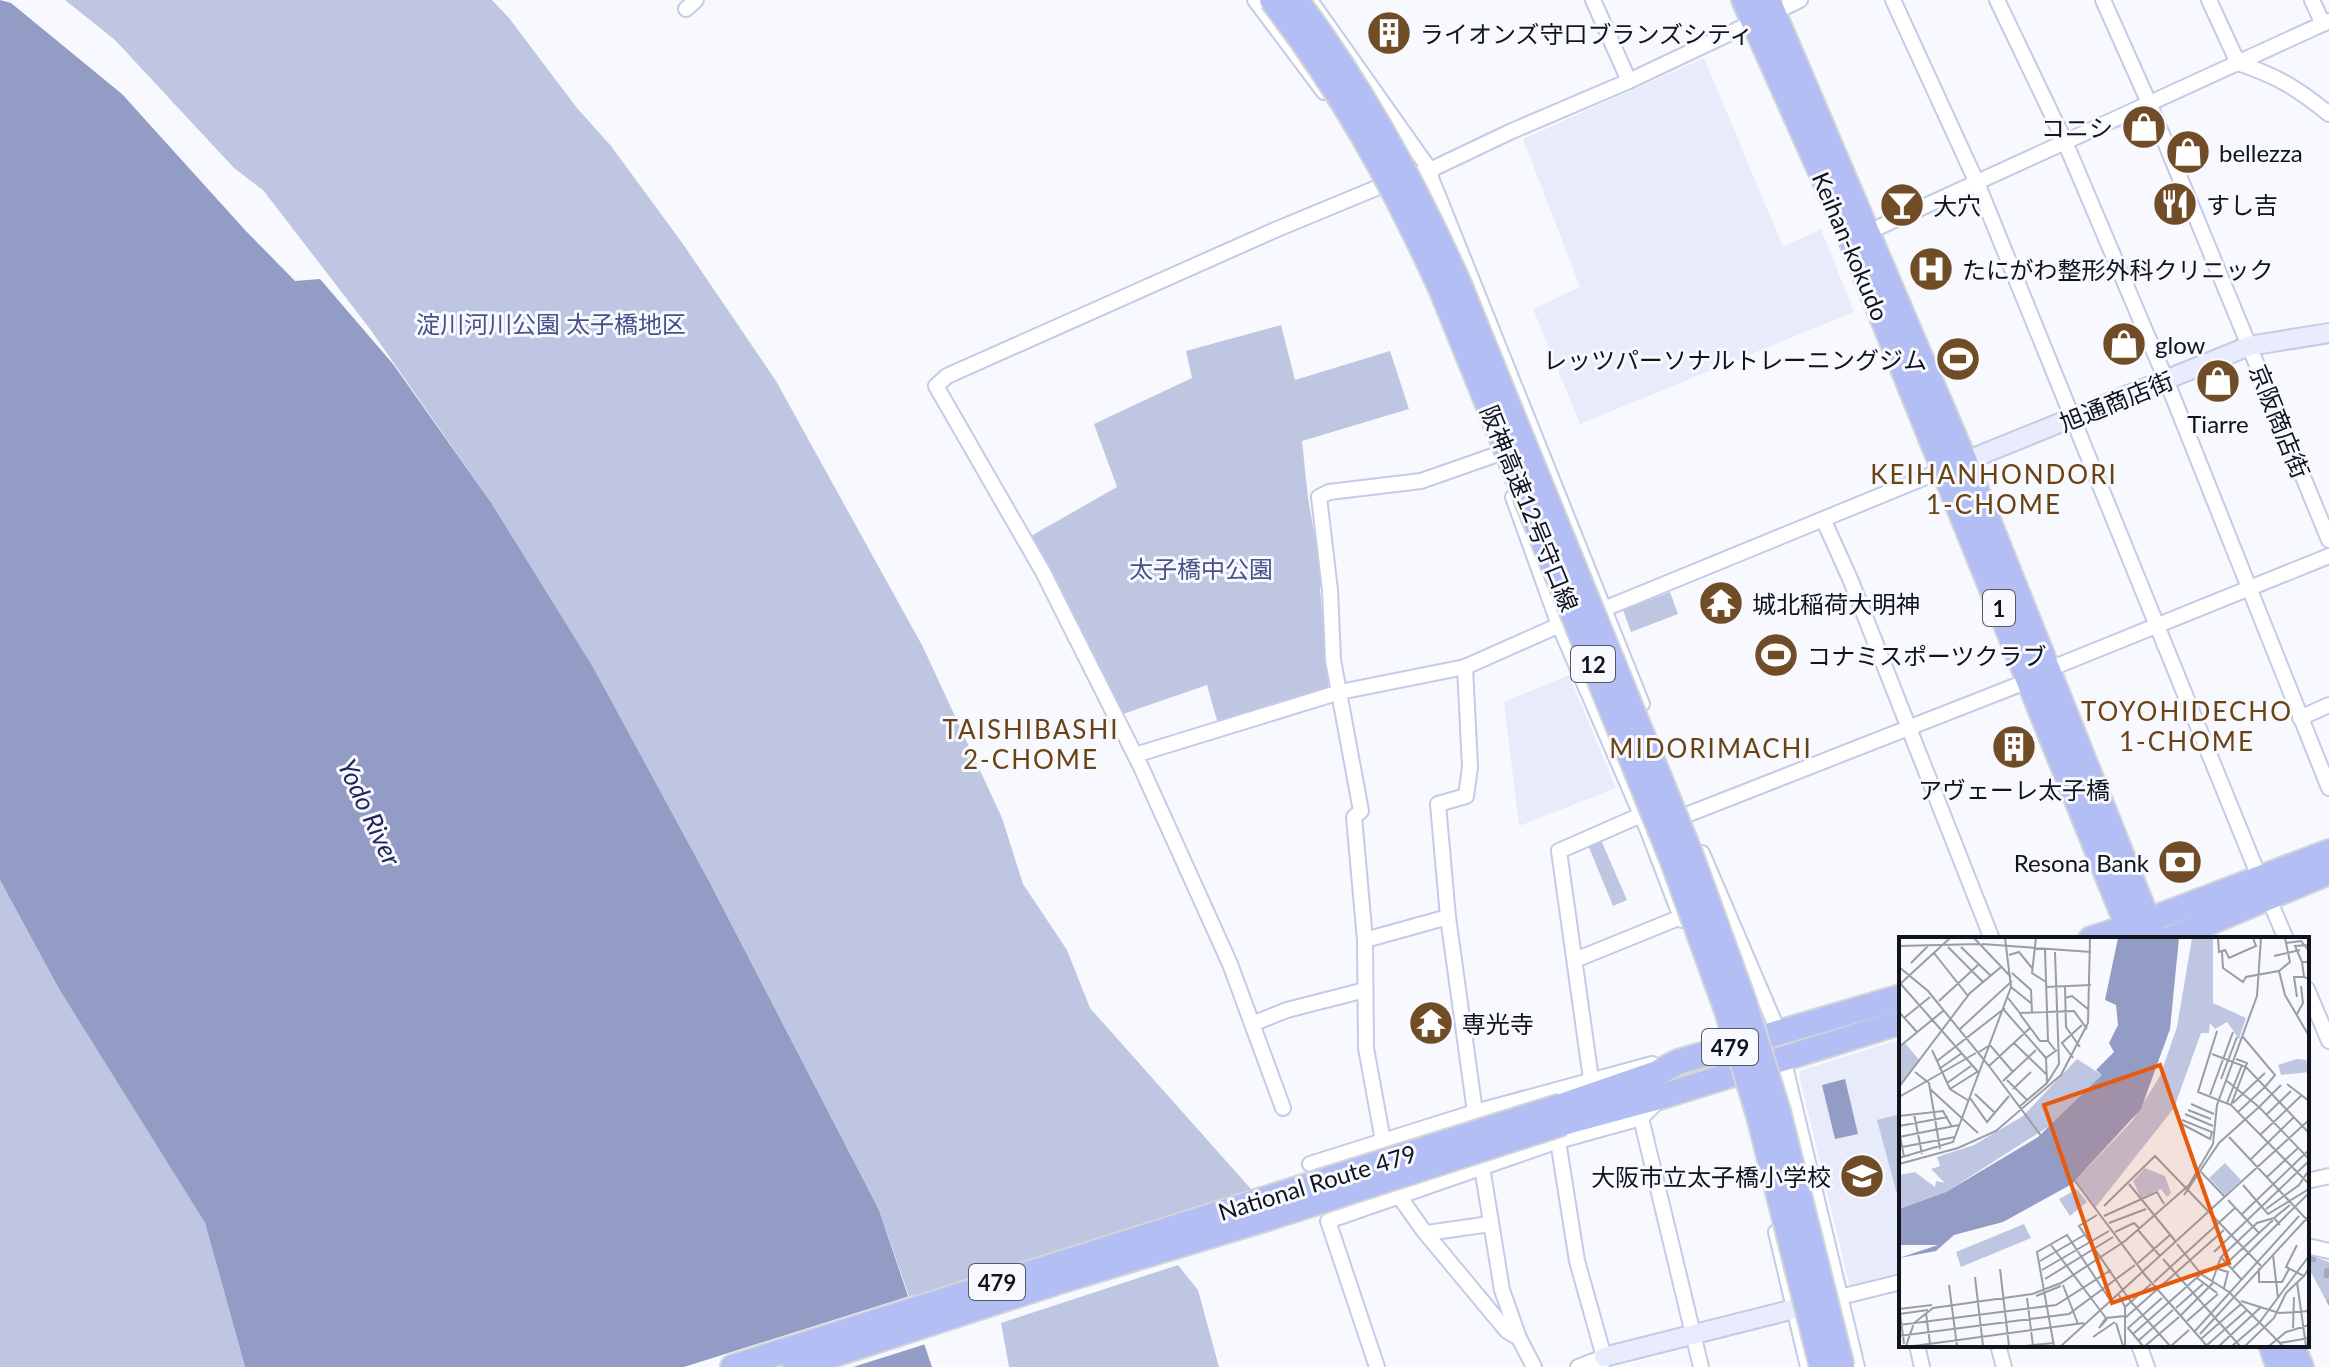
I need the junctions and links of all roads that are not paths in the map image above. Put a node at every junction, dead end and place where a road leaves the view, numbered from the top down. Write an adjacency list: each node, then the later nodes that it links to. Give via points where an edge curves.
1 (1255, 0): 21 (street, via 1354,132)
2 (1272, 0): 104 (highway, 阪神高速12号守口線 / 12, bridge, via 1351,113 1410,221 1666,845 1755,1102)
3 (1296, 0): 105 (highway, 阪神高速12号守口線, bridge, via 1367,101 1427,211 1684,839 1782,1126)
4 (1310, 0): 19 (street)
5 (1593, 0): 15 (street)
6 (1800, 0): 12 (street)
7 (1893, 0): 20 (street)
8 (1997, 0): 18 (street)
9 (2103, 0): 16 (street, 京阪商店街)
10 (2209, 0): 14 (street)
11 (2312, 0): 13 (street)
12 (1760, 8): 15 (street); 22 (highway, Keihan-kokudo / 1)
13 (2326, 23): 14 (street)
14 (2238, 63): 16 (street); 17 (street, via 2275,75)
15 (1629, 81): 19 (street)
16 (2151, 109): 18 (street); 24 (street, 京阪商店街)
17 (2329, 114)
18 (2065, 142): 20 (street); 25 (street)
19 (1430, 170): 21 (street); 33 (street)
20 (1977, 183): 22 (street); 26 (street)
21 (1386, 184): 27 (street); 42 (street, via 1180,271 947,376 936,386 1014,518)
22 (1859, 236): 28 (highway, Keihan-kokudo / 1)
23 (2329, 333): 24 (main road, 旭通商店街)
24 (2249, 346): 25 (main road, 旭通商店街); 30 (street, 京阪商店街)
25 (2167, 382): 26 (main road, 旭通商店街); 32 (street)
26 (2072, 418): 28 (main road, 旭通商店街); 35 (street)
27 (1498, 454): 34 (street); 38 (street, via 1421,481 1319,497)
28 (1963, 462): 29 (street); 37 (highway, Keihan-kokudo / 1)
29 (1824, 521): 33 (street); 41 (street)
30 (2329, 540)
31 (2329, 556): 32 (street)
32 (2248, 589): 35 (street); 40 (street)
33 (1605, 609): 34 (street); 44 (street)
34 (1559, 625): 36 (street); 45 (street)
35 (2157, 626): 37 (street); 49 (street)
36 (1465, 667): 38 (street); 50 (street, via 1470,767 1466,796 1438,804)
37 (2038, 676): 41 (street); 52 (highway, Keihan-kokudo / 1)
38 (1340, 692): 42 (street); 57 (street, via 1361,811 1354,817)
39 (2329, 705): 40 (street)
40 (2300, 718): 43 (street)
41 (1909, 727): 44 (street); 53 (street)
42 (1135, 755): 63 (street)
43 (2329, 788)
44 (1685, 814): 46 (street); 64 (street)
45 (1641, 815): 46 (street); 58 (street, via 1559,851)
46 (1648, 831): 51 (street)
47 (2329, 852): 49 (highway)
48 (2329, 872): 49 (highway)
49 (2264, 888): 52 (highway); 55 (highway); 56 (street)
50 (1448, 917): 57 (street); 73 (street)
51 (1681, 917): 58 (street); 66 (street)
52 (2141, 932): 54 (highway)
53 (1991, 937)
54 (2105, 937)
55 (2174, 937)
56 (2285, 937)
57 (1365, 940): 59 (street)
58 (1575, 960): 70 (street)
59 (1365, 990): 63 (street); 76 (street, via 1366,1048)
60 (2309, 994): 65 (street)
61 (1899, 998): 64 (highway, National Route 479 / 479)
62 (1899, 1023): 67 (highway, National Route 479 / 479)
63 (1252, 1024): 72 (street)
64 (1779, 1033): 66 (highway, National Route 479 / 479)
65 (2329, 1041)
66 (1730, 1047): 68 (highway, National Route 479 / 479)
67 (1783, 1058): 69 (highway, National Route 479 / 479); 87 (street)
68 (1678, 1062): 70 (street); 75 (highway, National Route 479 / 479)
69 (1737, 1073): 71 (highway, National Route 479 / 479); 88 (street)
70 (1591, 1079): 73 (street)
71 (1663, 1096): 74 (street); 75 (highway, National Route 479 / 479)
72 (1283, 1108)
73 (1475, 1112): 76 (street)
74 (1641, 1118): 75 (street); 89 (street)
75 (1561, 1123): 78 (street); 96 (street, via 1577,1261); 97 (highway, National Route 479 / 479, bridge); 98 (highway, National Route 479 / 479, bridge)
76 (1383, 1141): 77 (street)
77 (1310, 1164)
78 (1482, 1167): 81 (street); 82 (street)
79 (2329, 1176): 80 (street)
80 (2309, 1181)
81 (1399, 1196): 83 (street); 99 (street, via 1328,1221)
82 (1490, 1224): 83 (street); 90 (street, via 1502,1290)
83 (1427, 1233): 90 (street, via 1507,1331)
84 (2309, 1246): 85 (street)
85 (2329, 1251)
86 (1899, 1282): 87 (street)
87 (1840, 1297): 88 (street); 106 (street)
88 (1794, 1309): 89 (main road); 103 (street)
89 (1693, 1335): 96 (main road); 102 (street)
90 (1519, 1338): 100 (street)
91 (1917, 1347): 107 (street)
92 (1999, 1347): 108 (street)
93 (2140, 1347): 109 (street)
94 (2272, 1347): 110 (highway)
95 (2293, 1347): 111 (highway)
96 (1602, 1362): 101 (street)
97 (733, 1367)
98 (795, 1367)
99 (1377, 1367)
100 (1534, 1367)
101 (1578, 1367)
102 (1701, 1367)
103 (1808, 1367)
104 (1822, 1367)
105 (1842, 1367)
106 (1857, 1367)
107 (1922, 1367)
108 (2004, 1367)
109 (2147, 1367)
110 (2279, 1367)
111 (2301, 1367)

